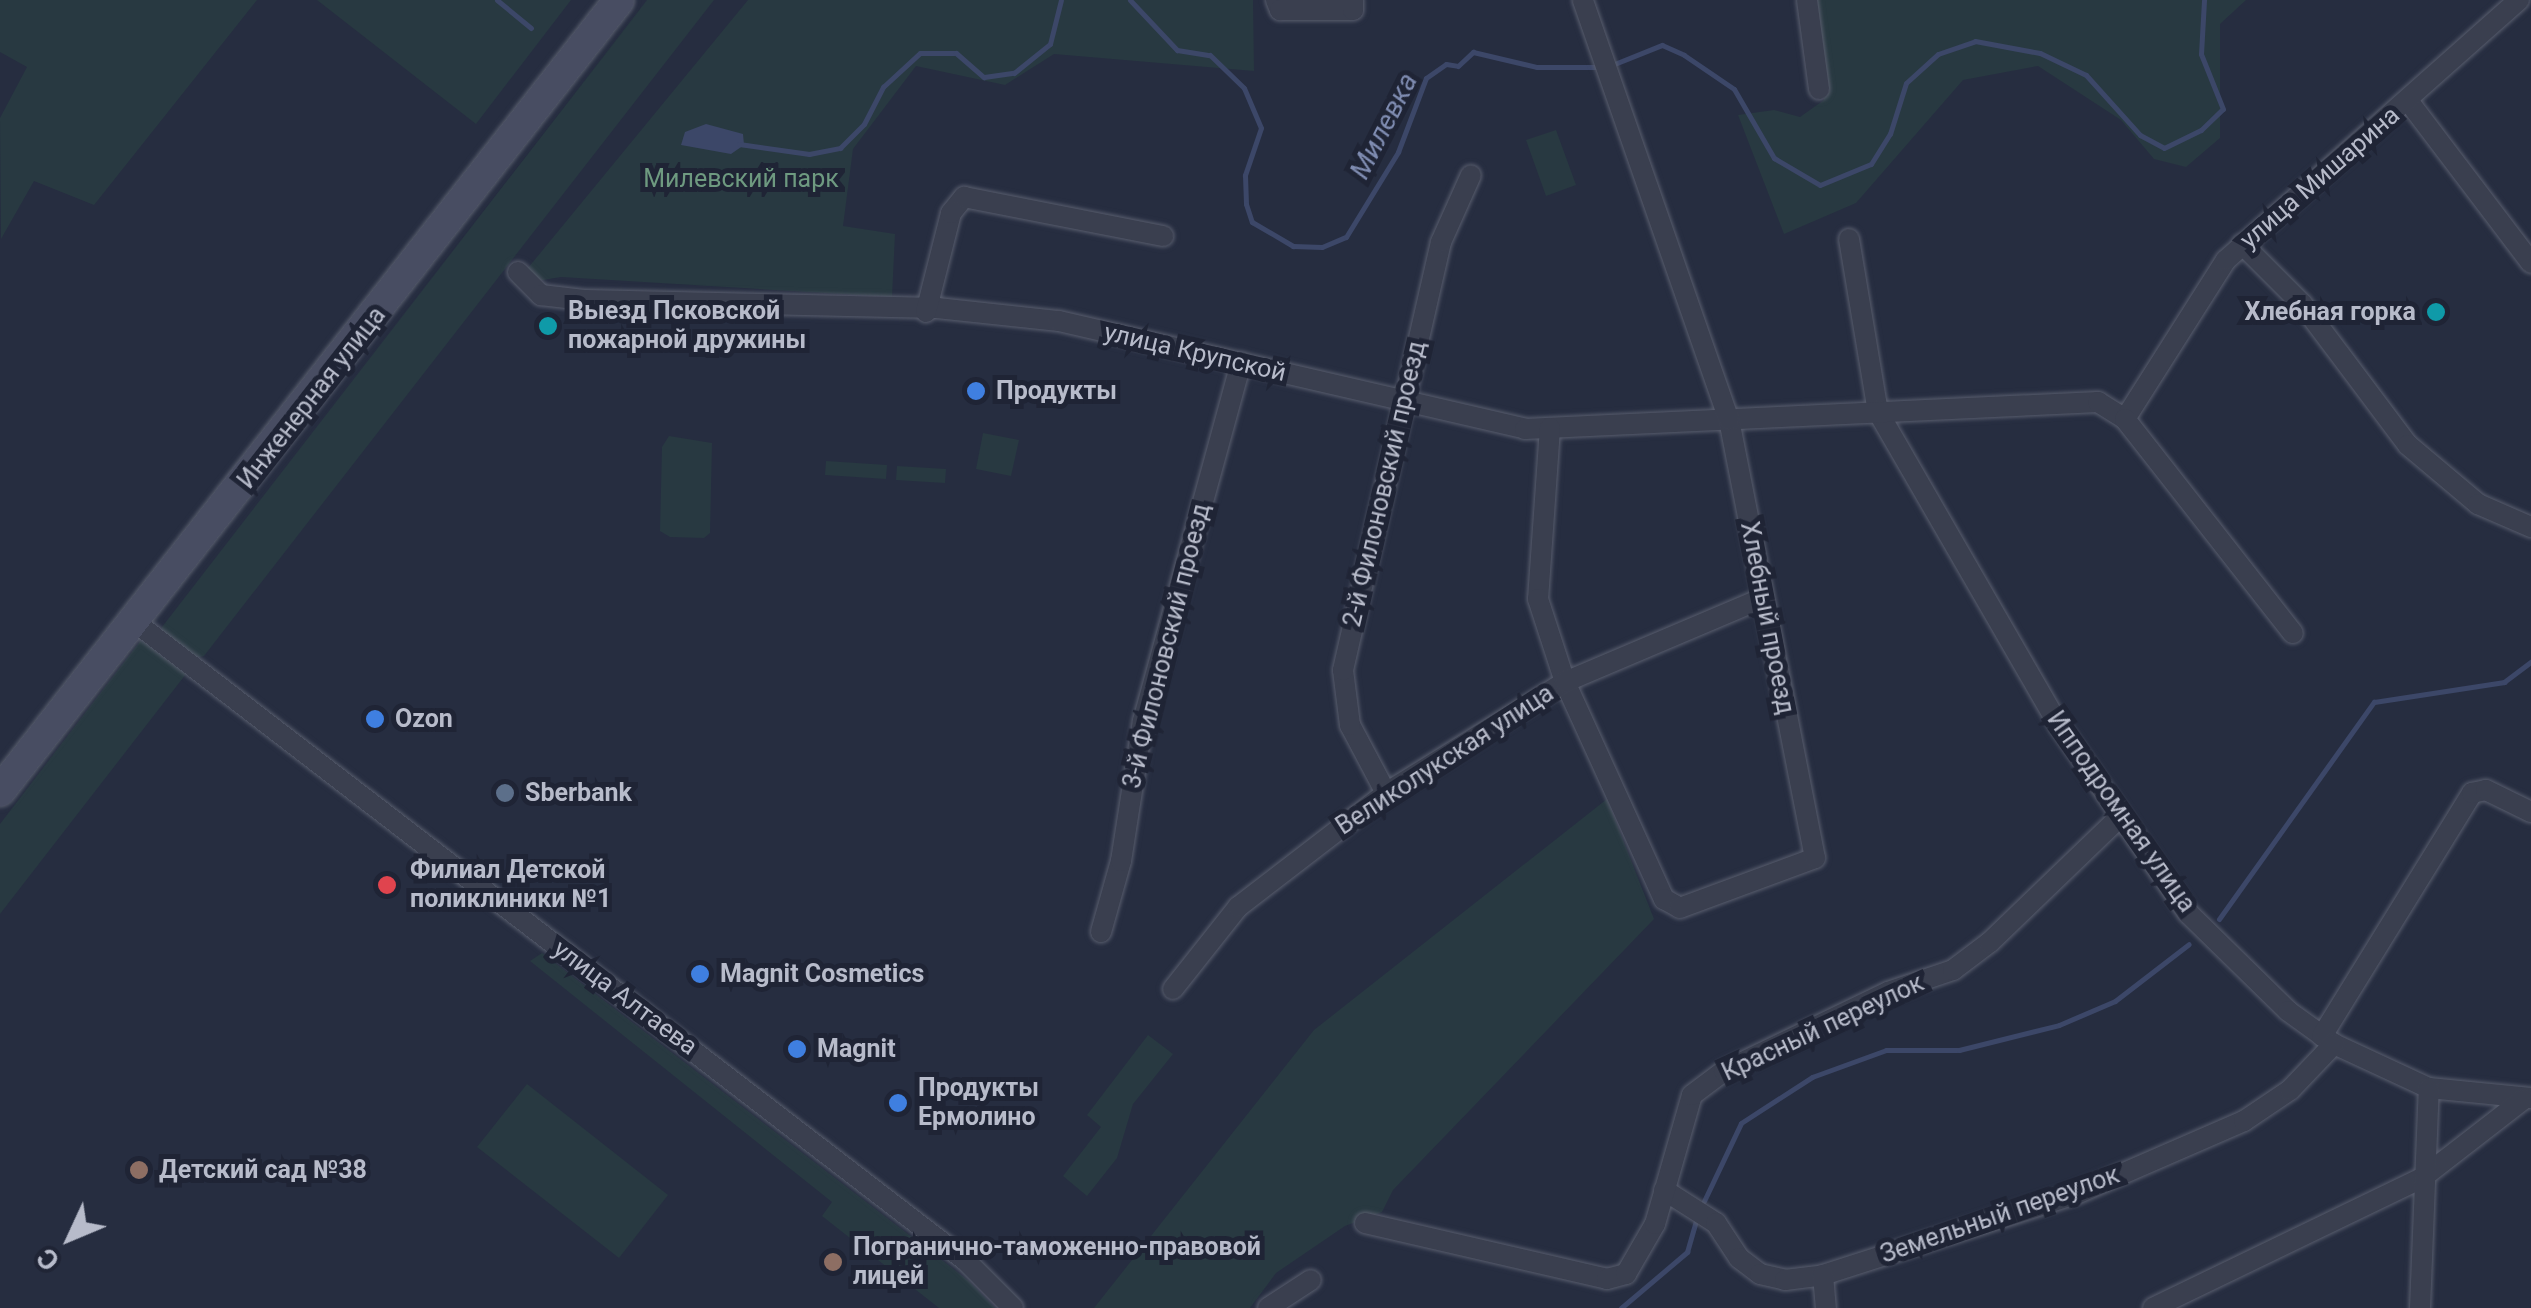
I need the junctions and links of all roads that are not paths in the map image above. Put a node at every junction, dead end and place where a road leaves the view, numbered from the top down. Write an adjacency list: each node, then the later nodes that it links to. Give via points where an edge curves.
1 (619, 0): 24 (main road, Инженерная улица)
2 (1276, 0): 3 (street, via 1280,10 1353,10)
3 (1352, 0)
4 (1583, 0): 20 (street, Хлебный проезд)
5 (1807, 0): 7 (street)
6 (2519, 0): 8 (street, улица Мишарина)
7 (1820, 89)
8 (2409, 102): 12 (street, улица Мишарина); 13 (street)
9 (1472, 175): 17 (street, 2-й Филоновский проезд, via 1441,242)
10 (1162, 236): 15 (street, via 964,198 951,213)
11 (1849, 240): 18 (street, Ипподромная улица)
12 (2242, 244): 19 (street, улица Мишарина, via 2184,319); 22 (street, via 2302,304 2408,445 2478,504)
13 (2531, 263)
14 (518, 272): 15 (street, улица Крупской, via 541,295 584,300)
15 (926, 312): 16 (street, улица Крупской, via 1059,322)
16 (1241, 362): 17 (street, улица Крупской); 31 (street, 3-й Филоновский проезд, via 1144,721)
17 (1402, 403): 21 (street, улица Крупской, via 1524,430); 28 (street, 2-й Филоновский проезд, via 1343,670 1350,725)
18 (1878, 412): 19 (street, via 2098,402); 20 (street, улица Крупской); 30 (street, Ипподромная улица, via 2060,727)
19 (2125, 419): 25 (street)
20 (1728, 420): 21 (street, улица Крупской); 23 (street, Хлебный проезд)
21 (1550, 428): 26 (street, via 1538,599)
22 (2531, 526)
23 (1763, 598): 26 (street, Великолукская улица); 26 (street, Хлебный проезд, via 1815,858 1680,908 1664,899)
24 (135, 622): 27 (main road, Инженерная улица); 41 (street, улица Алтаева, via 966,1260)
25 (2293, 634)
26 (1565, 682): 28 (street, Великолукская улица)
27 (0, 791)
28 (1386, 793): 32 (street, Великолукская улица, via 1238,907)
29 (2531, 812): 33 (street, Земельный переулок, via 2486,790 2472,794)
30 (2120, 817): 33 (street, Ипподромная улица, via 2188,912 2288,1011); 37 (street, Красный переулок, via 1952,970 1864,1003 1724,1071 1692,1095)
31 (1102, 932)
32 (1173, 989)
33 (2328, 1040): 34 (street, Ипподромная улица); 39 (street, Земельный переулок, via 2290,1090 2244,1121 2076,1194)
34 (2429, 1088): 35 (street, Ипподромная улица); 36 (street)
35 (2528, 1098): 36 (street, via 2496,1114)
36 (2422, 1178): 44 (street); 45 (street)
37 (1664, 1190): 38 (street, Красный переулок, via 1639,1261 1606,1279); 39 (street, Земельный переулок, via 1716,1224 1738,1258 1760,1274 1785,1280)
38 (1366, 1223)
39 (1823, 1275): 43 (street)
40 (1311, 1280): 42 (street)
41 (1013, 1308)
42 (1268, 1308)
43 (1826, 1308)
44 (2153, 1308)
45 (2420, 1308)

